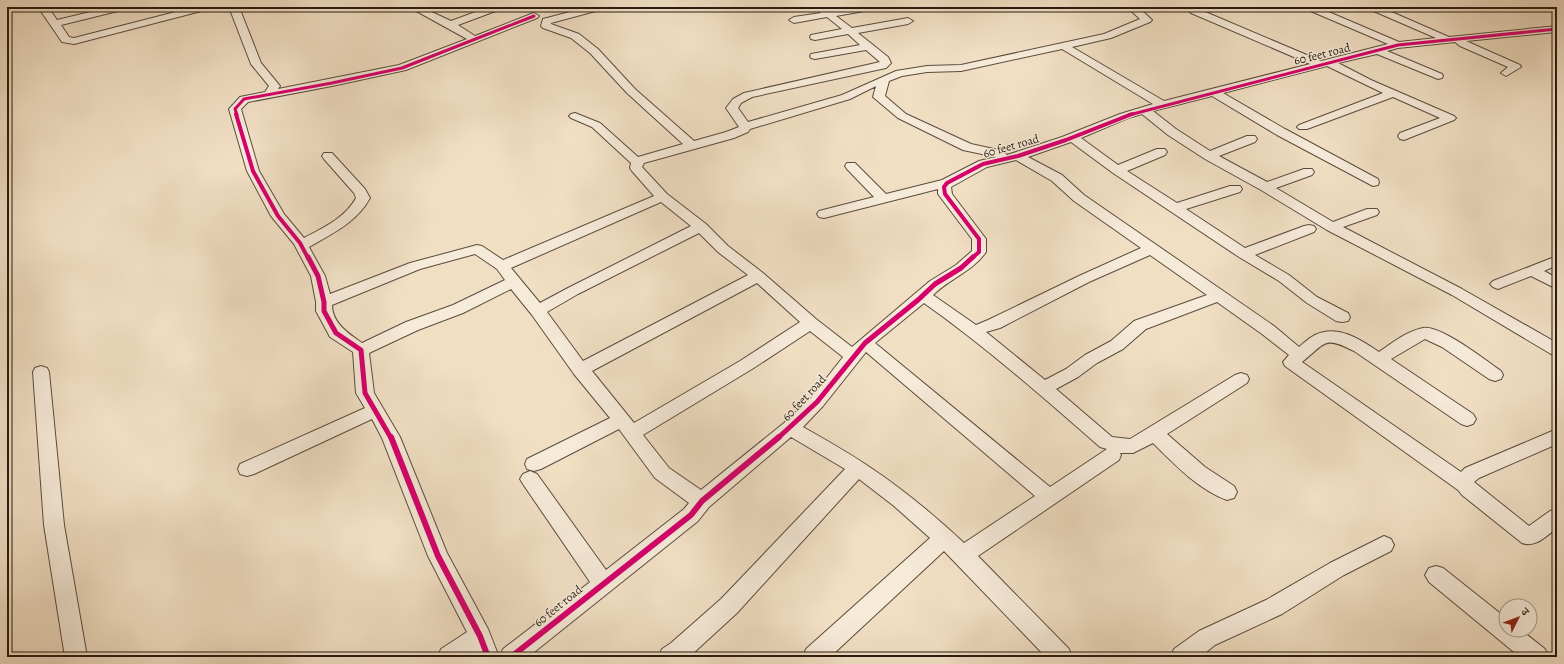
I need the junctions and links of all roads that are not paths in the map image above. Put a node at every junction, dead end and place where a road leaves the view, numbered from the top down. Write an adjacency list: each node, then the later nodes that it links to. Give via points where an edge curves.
1 (43, 7): 18 (street)
2 (124, 7): 18 (street)
3 (206, 7): 18 (street, via 74,41 66,40)
4 (234, 7): 36 (street, via 256,64 275,86)
5 (434, 7): 13 (street)
6 (498, 7): 19 (street)
7 (600, 7): 45 (street, via 556,17 546,21 546,26 576,36 594,51 631,91)
8 (870, 7): 14 (street)
9 (1132, 7): 27 (street, via 1147,20 1107,36)
10 (1206, 7): 30 (street, via 1194,11)
11 (1309, 7): 25 (street)
12 (1372, 7): 24 (street)
13 (418, 9): 19 (street)
14 (824, 10): 16 (street); 21 (street)
15 (534, 16): 23 (street)
16 (794, 20)
17 (908, 21): 21 (street)
18 (55, 23)
19 (450, 25): 23 (street)
20 (1557, 29): 24 (street, 60 feet road)
21 (850, 31): 22 (street); 26 (street)
22 (815, 37)
23 (474, 39): 36 (street, via 402,68 332,84)
24 (1452, 39): 25 (street, 60 feet road); 31 (street, via 1516,67)
25 (1398, 45): 28 (street, 60 feet road)
26 (869, 46): 29 (street); 40 (street, via 884,58 886,62 882,66 742,97 732,108)
27 (1064, 46): 33 (street, via 961,68 927,69 900,73); 37 (street)
28 (1377, 50): 30 (street, 60 feet road); 32 (street)
29 (815, 56)
30 (1324, 64): 34 (street, 60 feet road); 35 (street)
31 (1506, 73)
32 (1438, 76)
33 (884, 79): 40 (street, via 846,97); 49 (street, via 879,97 902,116 967,147)
34 (1214, 92): 37 (street, 60 feet road); 55 (street)
35 (1394, 93): 41 (street); 42 (street, via 1450,118)
36 (269, 94): 66 (street, via 244,99 235,109 253,172 278,216)
37 (1162, 105): 38 (street, 60 feet road)
38 (1144, 110): 43 (street, 60 feet road); 48 (street)
39 (575, 116): 50 (street, via 596,125)
40 (745, 126): 45 (street, via 735,133)
41 (1303, 127)
42 (1404, 136)
43 (1073, 138): 49 (street, 60 feet road); 52 (street)
44 (1251, 139): 48 (street)
45 (691, 145): 50 (street, via 640,160)
46 (1161, 152): 52 (street)
47 (328, 156): 66 (street, via 363,198 358,208 342,221)
48 (1209, 156): 56 (street)
49 (1012, 158): 54 (street, 60 feet road, via 983,164); 67 (street, via 1057,178 1080,198)
50 (638, 163): 58 (street, via 636,168)
51 (851, 166): 59 (street)
52 (1117, 170): 60 (street)
53 (1308, 172): 56 (street)
54 (947, 182): 59 (street); 76 (street, 60 feet road, via 944,187 945,194 979,239 979,252)
55 (1373, 182)
56 (1266, 187): 64 (street)
57 (1235, 188): 60 (street)
58 (662, 197): 63 (street); 70 (street)
59 (882, 199): 62 (street)
60 (1176, 208): 68 (street)
61 (1372, 212): 64 (street)
62 (824, 214)
63 (700, 227): 72 (street); 79 (street)
64 (1332, 228): 85 (street, via 1457,292)
65 (1309, 229): 68 (street)
66 (302, 245): 78 (street, via 318,276)
67 (1151, 249): 77 (street); 82 (street, via 994,324)
68 (1244, 254): 80 (street)
69 (1557, 260): 71 (street)
70 (502, 266): 73 (street); 78 (street, via 477,249 415,266)
71 (1532, 270): 74 (street); 75 (street)
72 (758, 276): 81 (street); 89 (street)
73 (513, 282): 79 (street); 84 (street, via 458,310 412,326)
74 (1498, 284)
75 (1557, 284)
76 (923, 295): 82 (street); 83 (street, 60 feet road)
77 (1218, 296): 86 (street); 93 (street, via 1140,325 1117,345)
78 (324, 302): 84 (street, via 324,311 336,333)
79 (538, 311): 89 (street)
80 (1342, 317)
81 (810, 323): 87 (street); 96 (street, via 746,365)
82 (974, 331): 93 (street)
83 (865, 343): 87 (street, 60 feet road); 105 (street)
84 (361, 350): 94 (street, via 365,392)
85 (1557, 350)
86 (1299, 355): 88 (street, via 1320,339 1330,336 1348,340); 103 (street, via 1291,362)
87 (853, 356): 97 (street, 60 feet road, via 817,402)
88 (1378, 360): 91 (street, via 1427,333 1440,337); 95 (street)
89 (580, 370): 96 (street)
90 (41, 372): 114 (street, via 54,525)
91 (1495, 375)
92 (1241, 379): 98 (street)
93 (1044, 388): 98 (street, via 1106,442 1133,446)
94 (376, 410): 101 (street); 113 (street, via 391,436 438,556)
95 (1467, 419)
96 (627, 426): 106 (street, via 662,473); 112 (street, via 532,472)
97 (790, 428): 102 (street); 106 (street, 60 feet road)
98 (1155, 433): 104 (street, via 1212,484)
99 (1557, 436): 103 (street, via 1472,473 1464,480)
100 (1112, 455): 105 (street)
101 (247, 469)
102 (858, 469): 108 (street, via 876,480); 118 (street, via 729,606)
103 (1465, 485): 107 (street, via 1495,512 1529,537)
104 (1227, 492)
105 (1049, 497): 110 (street)
106 (702, 501): 112 (street, 60 feet road, via 691,515)
107 (1557, 517)
108 (944, 538): 110 (street); 119 (street)
109 (1384, 545): 121 (street, via 1337,569 1274,607 1207,638)
110 (963, 554): 120 (street)
111 (1436, 575): 122 (street)
112 (602, 584): 117 (street, 60 feet road)
113 (480, 636): 115 (street); 116 (street)
114 (76, 657)
115 (449, 657)
116 (488, 657)
117 (512, 657)
118 (670, 657)
119 (814, 657)
120 (1061, 657)
121 (1182, 657)
122 (1537, 657)

